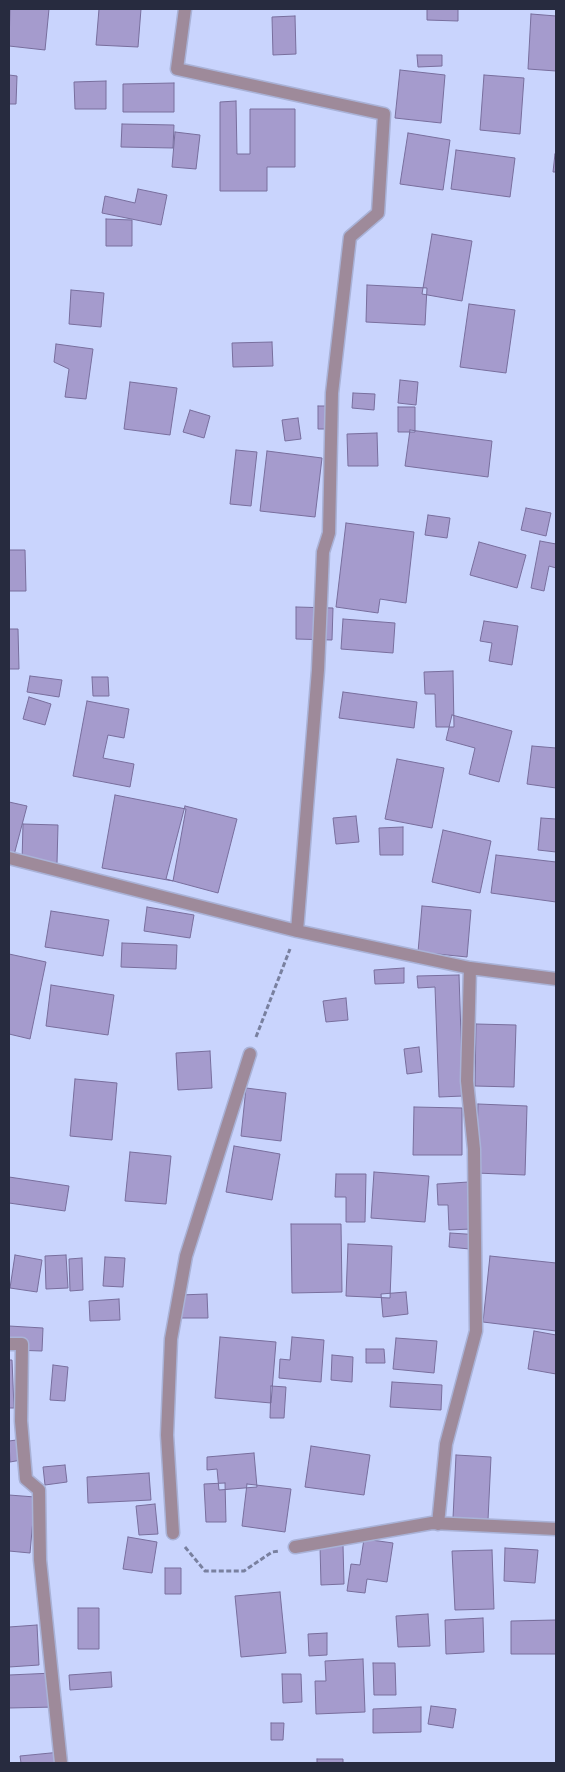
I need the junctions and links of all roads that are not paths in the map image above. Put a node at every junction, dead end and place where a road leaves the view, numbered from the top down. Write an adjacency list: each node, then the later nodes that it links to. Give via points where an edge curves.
1 (185, 9): 3 (street, via 177,69 384,114 378,213 350,237 332,393 329,533 323,552 318,670)
2 (9, 858): 3 (street)
3 (297, 931): 4 (street)
4 (470, 968): 5 (street); 8 (street, via 467,1081 474,1148 476,1331 446,1444)
5 (556, 979)
6 (250, 1054): 10 (street, via 186,1256 171,1339 168,1435)
7 (9, 1344): 12 (street, via 22,1344 21,1421 26,1479 39,1490 40,1560)
8 (438, 1524): 9 (street); 11 (street)
9 (556, 1529)
10 (173, 1534)
11 (295, 1547)
12 (61, 1763)

